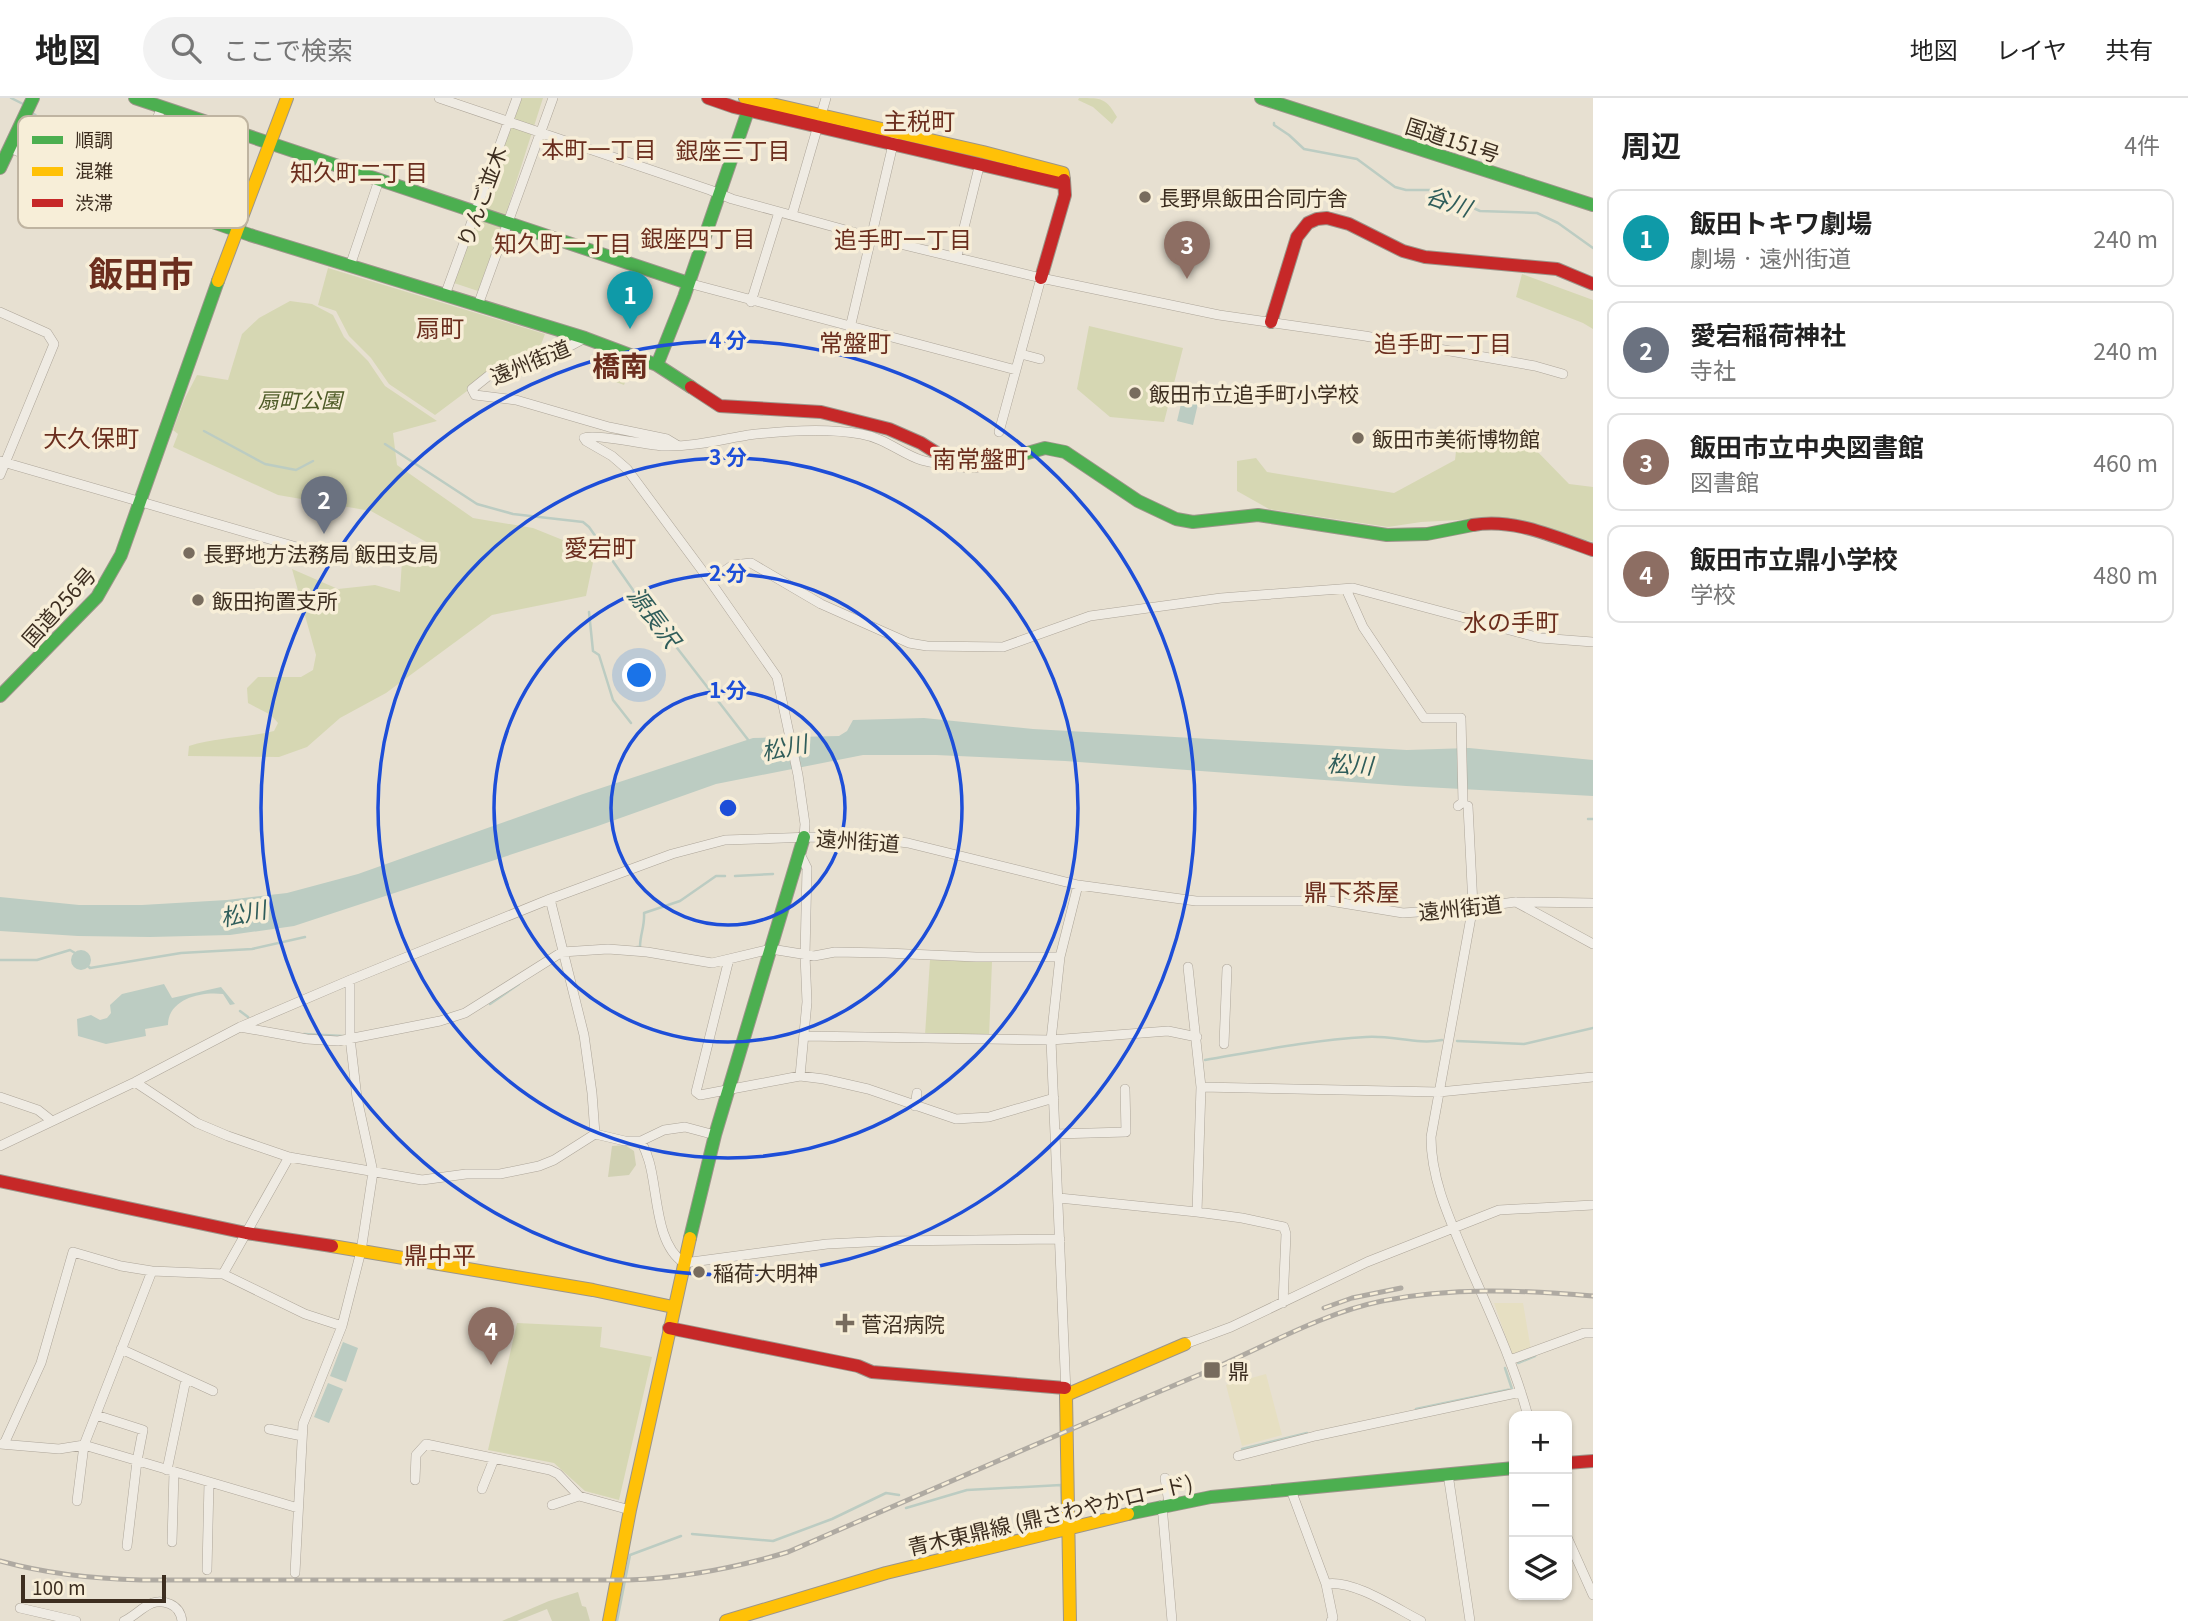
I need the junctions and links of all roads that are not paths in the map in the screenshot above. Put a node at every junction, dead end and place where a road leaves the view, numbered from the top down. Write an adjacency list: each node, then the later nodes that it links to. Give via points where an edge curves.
1 (33, 98): 12 (main road)
2 (135, 98): 11 (main road)
3 (288, 98): 21 (main road, 国道256号)
4 (439, 98): 15 (street)
5 (517, 98): 15 (street, りんご並木)
6 (553, 98): 18 (street, りんご並木)
7 (708, 98): 10 (main road)
8 (827, 98): 16 (street)
9 (1261, 98): 30 (main road, 国道151号)
10 (750, 102): 16 (main road); 28 (main road)
11 (162, 107): 13 (street); 14 (main road)
12 (25, 116)
13 (158, 116)
14 (187, 116)
15 (508, 121): 18 (street); 31 (street, りんご並木)
16 (819, 121): 20 (main road); 33 (street)
17 (18, 131): 22 (main road)
18 (540, 132): 28 (street); 34 (street, りんご並木)
19 (248, 138): 21 (main road)
20 (895, 138): 24 (main road); 26 (main road); 37 (street)
21 (269, 145): 27 (main road); 29 (main road, 国道256号)
22 (10, 148): 23 (street); 25 (main road)
23 (18, 152)
24 (980, 163): 26 (main road); 38 (street)
25 (0, 168)
26 (1064, 178): 40 (main road, via 1063,202)
27 (379, 180): 31 (main road); 39 (street)
28 (720, 195): 32 (street); 41 (main road)
29 (248, 199)
30 (1593, 205)
31 (474, 212): 34 (main road); 43 (street, りんご並木)
32 (779, 212): 33 (street); 44 (street)
33 (792, 215): 37 (street)
34 (508, 223): 41 (main road); 45 (street, りんご並木)
35 (230, 228): 36 (main road)
36 (236, 230): 39 (main road); 60 (main road, 国道256号)
37 (871, 237): 38 (street); 48 (street)
38 (957, 257): 40 (street)
39 (350, 266): 43 (main road)
40 (1041, 278): 47 (street); 50 (street)
41 (688, 283): 44 (street); 52 (main road)
42 (1593, 284): 47 (main road, via 1557,270 1425,257 1330,218 1316,219 1297,237)
43 (445, 295): 45 (main road)
44 (751, 302): 48 (street)
45 (478, 305): 49 (main road)
46 (0, 312): 57 (street, via 47,333 54,344)
47 (1271, 322): 54 (street)
48 (850, 328): 53 (street)
49 (585, 338): 52 (main road); 56 (street, 遠州街道, via 557,353 492,373 472,388 475,395 516,400)
50 (1021, 354): 51 (street); 53 (street)
51 (1040, 359)
52 (656, 365): 58 (main road, via 720,406 833,415 889,429)
53 (1016, 370): 55 (street)
54 (1563, 374)
55 (999, 432)
56 (677, 445): 58 (street, via 748,435 861,434 925,463); 63 (street, 遠州街道, via 592,435 584,438 627,469)
57 (3, 461): 59 (street); 60 (street)
58 (951, 461): 62 (main road, via 981,465 1056,449 1138,501 1193,522 1258,515 1387,535 1513,524)
59 (0, 475)
60 (139, 502): 61 (street); 66 (main road, 国道256号, via 121,555 97,597)
61 (300, 548)
62 (1593, 550)
63 (710, 581): 64 (street, via 733,565 751,563 821,604 909,643 993,648 1097,614); 67 (street, 遠州街道, via 777,677 798,775)
64 (1346, 589): 65 (street, via 1540,638); 73 (street, via 1363,627 1424,718 1461,718)
65 (1593, 642)
66 (4, 690)
67 (804, 837): 68 (main road); 69 (street, 遠州街道, via 908,843); 70 (street, via 725,840 690,848)
68 (799, 852): 75 (main road); 77 (street, via 807,868)
69 (1079, 885): 73 (street, 遠州街道, via 1196,901 1330,901 1403,913); 78 (street)
70 (550, 899): 76 (street); 82 (street)
71 (1515, 902): 72 (street); 73 (street, 遠州街道); 74 (street, 遠州街道)
72 (1593, 903)
73 (1472, 906): 95 (street)
74 (1593, 944)
75 (771, 949): 77 (street); 79 (street); 94 (main road)
76 (562, 952): 79 (street, via 608,949 712,963); 86 (street, via 460,1016); 101 (street, via 584,1035)
77 (805, 956): 78 (street, via 835,952); 84 (street)
78 (1060, 957): 87 (street)
79 (729, 959): 94 (street, via 696,1092)
80 (1188, 967): 85 (street)
81 (1227, 969): 88 (street)
82 (350, 980): 83 (street); 86 (street)
83 (240, 1027): 86 (street, via 307,1039); 91 (street)
84 (805, 1036): 87 (street); 89 (street)
85 (1197, 1037): 87 (street, via 1168,1031); 92 (street)
86 (350, 1038): 107 (street)
87 (1051, 1041): 98 (street)
88 (1224, 1044)
89 (800, 1076): 94 (street); 99 (street, via 867,1089)
90 (1593, 1077): 95 (street)
91 (135, 1082): 100 (street); 106 (street, via 197,1123)
92 (1201, 1087): 95 (street); 111 (street)
93 (1125, 1089): 102 (street, via 1126,1132)
94 (728, 1090): 103 (main road)
95 (1439, 1092): 112 (street, via 1431,1154)
96 (917, 1093): 99 (street)
97 (0, 1097): 100 (street, via 38,1110)
98 (1054, 1098): 99 (street, via 989,1117 957,1119); 102 (street)
99 (915, 1106)
100 (52, 1121): 105 (street)
101 (595, 1134): 104 (street); 107 (street, via 554,1160 526,1170 422,1180)
102 (1056, 1134): 109 (street)
103 (715, 1135): 104 (street, via 685,1127 663,1130); 116 (main road)
104 (640, 1141): 116 (street, via 649,1159 667,1242)
105 (0, 1146)
106 (289, 1157): 107 (street); 113 (street)
107 (373, 1172): 115 (street)
108 (0, 1181): 113 (main road)
109 (1059, 1198): 111 (street); 114 (street)
110 (1593, 1205): 112 (street, via 1499,1210)
111 (1197, 1212): 119 (street, via 1284,1227)
112 (1453, 1227): 119 (street); 126 (street)
113 (246, 1233): 115 (main road); 118 (street)
114 (1060, 1239): 116 (street, via 827,1244); 129 (street)
115 (361, 1251): 120 (main road); 121 (street)
116 (684, 1263): 120 (main road)
117 (152, 1271): 118 (street); 125 (street); 135 (street, via 74,1252 41,1363)
118 (223, 1274): 121 (street, via 305,1314)
119 (1283, 1303): 124 (street)
120 (673, 1307): 122 (main road)
121 (342, 1326): 134 (street)
122 (669, 1328): 129 (main road, via 872,1372); 155 (main road)
123 (1593, 1333): 126 (street, via 1562,1339)
124 (1185, 1344): 129 (main road)
125 (121, 1349): 127 (street); 132 (street)
126 (1510, 1360): 130 (street)
127 (186, 1379): 128 (street); 143 (street)
128 (213, 1391)
129 (1066, 1391): 156 (main road)
130 (1521, 1392): 131 (street); 137 (street)
131 (1527, 1411)
132 (96, 1415): 136 (street); 139 (street, via 143,1430)
133 (269, 1429): 134 (street)
134 (302, 1436): 154 (street)
135 (2, 1444): 136 (street, via 59,1449)
136 (84, 1446): 139 (street); 151 (street)
137 (1238, 1456)
138 (494, 1459): 146 (street, via 426,1444 415,1455); 148 (street); 150 (street, via 550,1470)
139 (137, 1461): 143 (street); 158 (street)
140 (1593, 1461): 141 (main road)
141 (1572, 1463)
142 (1509, 1468): 144 (main road, 青木東鼎線 (鼎さわやかロード))
143 (170, 1471): 147 (street); 157 (street)
144 (1448, 1474): 149 (main road, 青木東鼎線 (鼎さわやかロード)); 174 (street)
145 (1165, 1478): 152 (street)
146 (415, 1480)
147 (209, 1482): 154 (street); 160 (street)
148 (482, 1489)
149 (1291, 1490): 152 (main road, 青木東鼎線 (鼎さわやかロード)); 162 (street)
150 (579, 1496): 153 (street); 155 (street)
151 (76, 1501)
152 (1166, 1504): 156 (main road, 青木東鼎線 (鼎さわやかロード)); 171 (street)
153 (552, 1505)
154 (298, 1508): 161 (street)
155 (630, 1510): 168 (main road)
156 (1068, 1528): 169 (main road, 青木東鼎線 (鼎さわやかロード), via 841,1584); 170 (main road)
157 (172, 1542)
158 (127, 1546)
159 (1572, 1548): 163 (street)
160 (207, 1570)
161 (295, 1573)
162 (1326, 1584): 172 (street); 173 (street, via 1355,1588)
163 (1593, 1595)
164 (20, 1608): 165 (street)
165 (76, 1621)
166 (124, 1621): 167 (street, via 157,1601 173,1605)
167 (182, 1621)
168 (609, 1621)
169 (726, 1621)
170 (1070, 1621)
171 (1172, 1621)
172 (1331, 1621)
173 (1421, 1621)
174 (1470, 1621)

